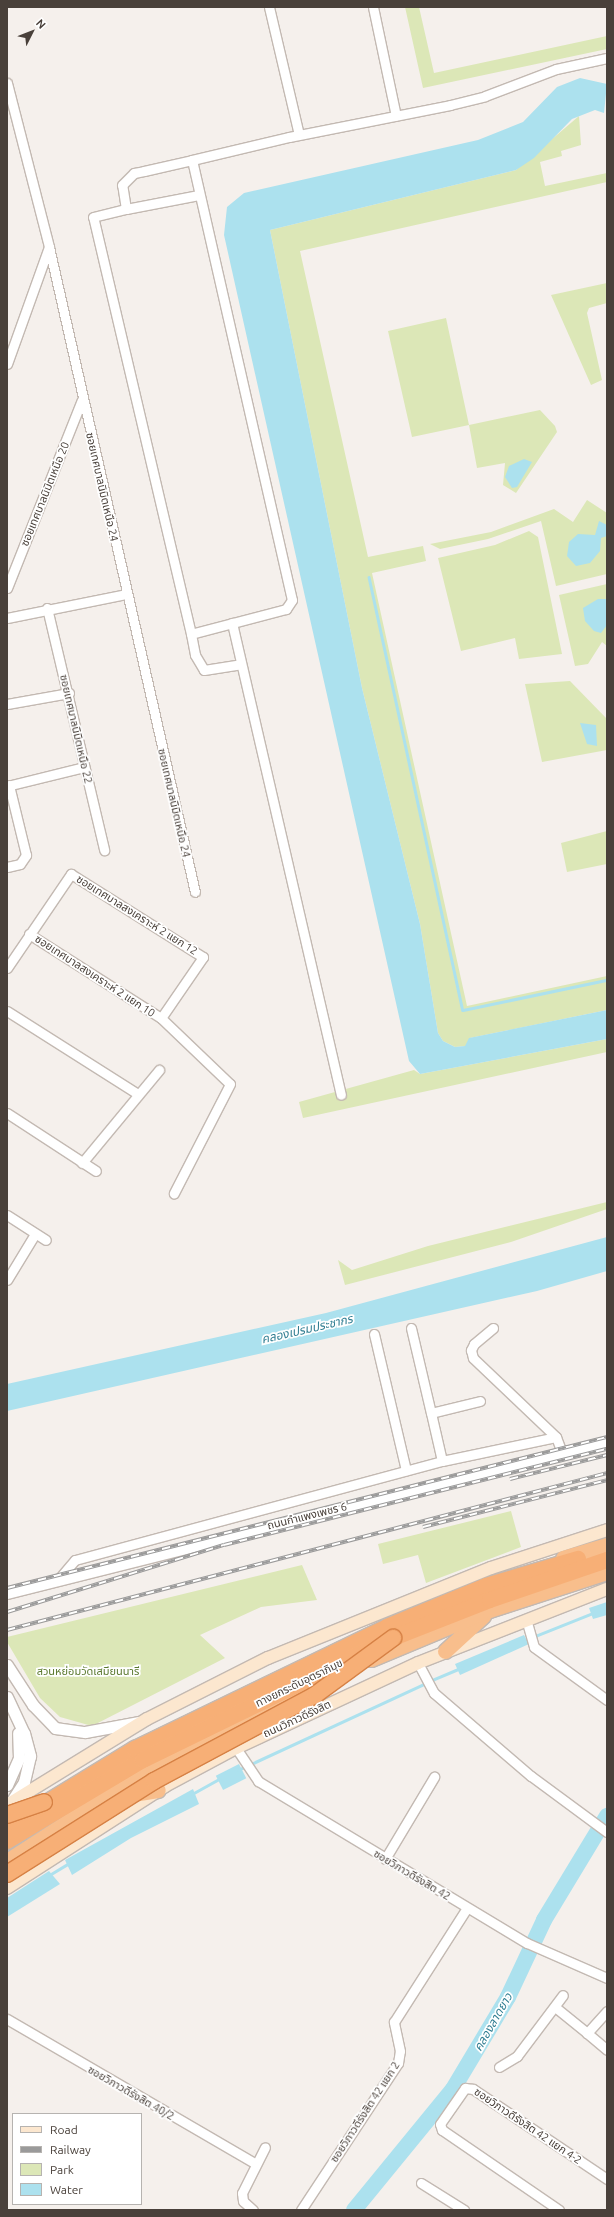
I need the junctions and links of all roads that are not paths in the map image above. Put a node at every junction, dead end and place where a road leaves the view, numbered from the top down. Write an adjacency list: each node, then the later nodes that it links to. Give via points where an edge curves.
1 (269, 7): 6 (street)
2 (373, 7): 5 (street)
3 (607, 58): 5 (street, via 556,69 485,96)
4 (7, 83): 10 (street, ซอยเทศบาลนิมิตเหนือ 24)
5 (396, 116): 6 (street)
6 (300, 135): 7 (street)
7 (192, 160): 8 (street); 9 (street, via 129,174 122,185)
8 (199, 195): 9 (street); 17 (street, via 292,600 286,609)
9 (126, 209): 18 (street, via 97,214 92,223)
10 (48, 247): 11 (street); 12 (street, ซอยเทศบาลนิมิตเหนือ 24)
11 (7, 364)
12 (83, 400): 13 (street, ซอยเทศบาลนิมิตเหนือ 20); 14 (street, ซอยเทศบาลนิมิตเหนือ 24)
13 (7, 588)
14 (126, 594): 15 (street); 26 (street, ซอยเทศบาลนิมิตเหนือ 24)
15 (47, 608): 16 (street); 20 (street, ซอยเทศบาลนิมิตเหนือ 22)
16 (7, 618)
17 (232, 623): 18 (street); 19 (street)
18 (191, 634): 19 (street, via 195,655 204,670)
19 (241, 664): 33 (street)
20 (69, 692): 21 (street); 22 (street, ซอยเทศบาลนิมิตเหนือ 22)
21 (7, 704)
22 (84, 767): 23 (street); 24 (street, ซอยเทศบาลนิมิตเหนือ 22)
23 (8, 785): 25 (street, via 26,855 20,864)
24 (104, 850)
25 (7, 867)
26 (195, 892)
27 (29, 934): 28 (street); 30 (street, ซอยเทศบาลสงเคราะห์ 2 แยก 10); 30 (street, ซอยเทศบาลสงเคราะห์ 2 แยก 12, via 71,874 203,957)
28 (7, 968)
29 (7, 1011): 32 (street)
30 (161, 1018): 37 (street, ซอยเทศบาลสงเคราะห์ 2 แยก 10, via 230,1084)
31 (159, 1070): 32 (street)
32 (138, 1094): 35 (street)
33 (341, 1095)
34 (7, 1113): 35 (street)
35 (82, 1163): 36 (street)
36 (96, 1171)
37 (174, 1193)
38 (7, 1215): 39 (street)
39 (35, 1234): 40 (street); 41 (street)
40 (46, 1240)
41 (7, 1280)
42 (411, 1328): 46 (street)
43 (493, 1328): 47 (street, via 474,1344 471,1350 473,1358)
44 (374, 1334): 51 (street)
45 (480, 1401): 46 (street)
46 (431, 1413): 50 (street)
47 (556, 1437): 49 (street); 50 (street)
48 (607, 1442): 49 (street, ถนนกำแพงเพชร 6)
49 (562, 1453): 57 (street, ถนนกำแพงเพชร 6)
50 (442, 1461): 51 (street)
51 (406, 1470): 57 (street, via 75,1560)
52 (607, 1530): 69 (main road, via 491,1568 348,1624 228,1677)
53 (607, 1544): 77 (highway, via 482,1583 384,1624 131,1745)
54 (607, 1551): 75 (highway, ทางยกระดับอุตราภิมุข, via 486,1586 387,1627 196,1718)
55 (607, 1560): 62 (highway, ทางยกระดับอุตราภิมุข, via 490,1600)
56 (607, 1572): 60 (highway, ถนนวิภาวดีรังสิต)
57 (58, 1580): 59 (street, ถนนกำแพงเพชร 6)
58 (607, 1589): 61 (main road, ถนนวิภาวดีรังสิต)
59 (7, 1593)
60 (489, 1610): 63 (highway); 74 (highway, ถนนวิภาวดีรังสิต, via 397,1647 221,1733 147,1770)
61 (526, 1619): 63 (main road, ถนนวิภาวดีรังสิต); 67 (street, via 533,1645)
62 (393, 1638): 80 (highway, ทางยกระดับอุตราภิมุข, bridge, via 143,1760); 83 (highway, bridge, via 315,1696 154,1781)
63 (445, 1652): 64 (main road, ถนนวิภาวดีรังสิต)
64 (418, 1663): 70 (main road, ถนนวิภาวดีรังสิต); 79 (street, via 430,1688 517,1764)
65 (7, 1665): 69 (street, via 37,1710 54,1728 66,1732 111,1729)
66 (7, 1697): 68 (street)
67 (607, 1700)
68 (12, 1708): 72 (street, via 20,1747); 76 (street, via 30,1756 24,1782)
69 (147, 1720): 76 (main road)
70 (236, 1748): 73 (main road, ถนนวิภาวดีรังสิต); 81 (street, ซอยวิภาวดีรังสิต 42, via 246,1767 258,1781)
71 (434, 1777): 81 (street)
72 (7, 1785)
73 (158, 1790): 74 (highway); 84 (main road, ถนนวิภาวดีรังสิต)
74 (106, 1798): 82 (highway, ถนนวิภาวดีรังสิต)
75 (44, 1802): 76 (highway, bridge); 78 (highway, ทางยกระดับอุตราภิมุข, bridge)
76 (8, 1807)
77 (7, 1821)
78 (7, 1827)
79 (607, 1832)
80 (7, 1841)
81 (385, 1859): 85 (street, ซอยวิภาวดีรังสิต 42)
82 (7, 1861)
83 (7, 1874)
84 (7, 1888)
85 (466, 1908): 86 (street, ซอยวิภาวดีรังสิต 42, via 527,1943); 99 (street, ซอยวิภาวดีรังสิต 42 แยก 2, via 394,2022 400,2051 398,2063)
86 (607, 1978)
87 (563, 1995): 88 (street)
88 (555, 2007): 91 (street); 93 (street, via 517,2056)
89 (607, 2011): 91 (street)
90 (7, 2019): 95 (street, ซอยวิภาวดีรังสิต 40/2)
91 (587, 2033): 92 (street)
92 (607, 2050)
93 (498, 2067)
94 (265, 2147): 95 (street)
95 (256, 2164): 98 (street, via 242,2193 243,2202)
96 (607, 2179): 101 (street, ซอยวิภาวดีรังสิต 42 แยก 4-2, via 468,2087 461,2091 440,2124 446,2134)
97 (421, 2183): 100 (street)
98 (253, 2210)
99 (301, 2210)
100 (464, 2210)
101 (559, 2210)

